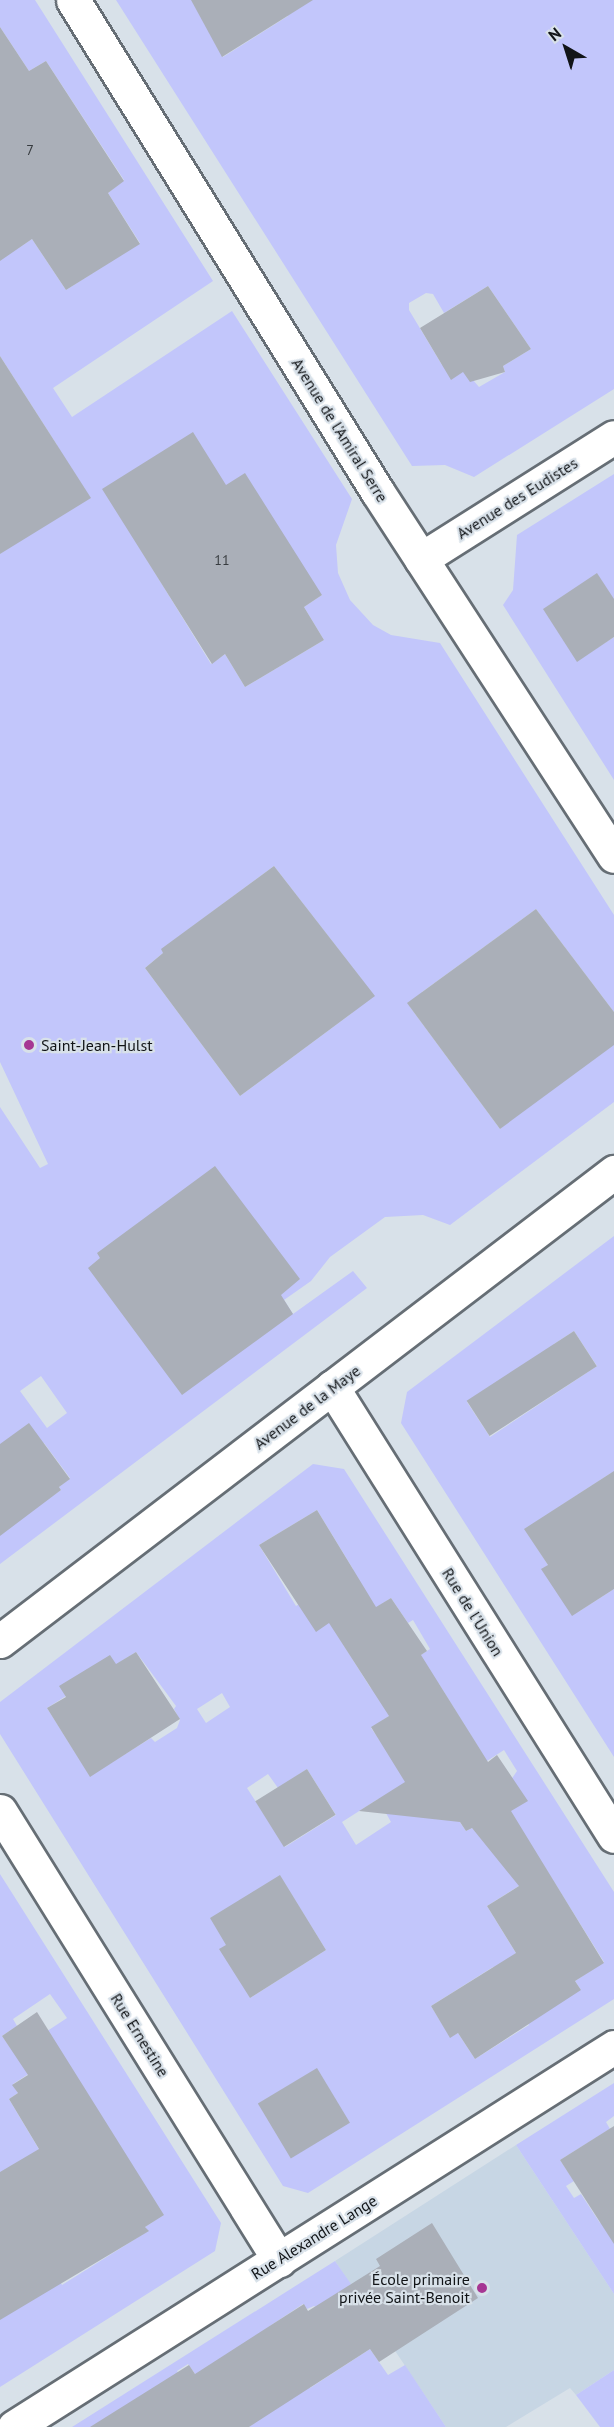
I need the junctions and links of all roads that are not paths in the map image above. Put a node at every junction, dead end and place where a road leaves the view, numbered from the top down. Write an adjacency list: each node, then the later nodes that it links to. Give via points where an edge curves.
1 (73, 0): 3 (street, Avenue de l'Amiral Serre)
2 (614, 437): 3 (street, Avenue des Eudistes)
3 (421, 559): 4 (street, Avenue de l'Amiral Serre)
4 (614, 856)
5 (614, 1172): 6 (street, Avenue de la Maye)
6 (332, 1387): 7 (street, Avenue de la Maye); 9 (street, Rue de l'Union)
7 (0, 1641)
8 (0, 1811): 11 (street, Rue Ernestine)
9 (614, 1836)
10 (614, 2047): 11 (street, Rue Alexandre Lange)
11 (279, 2260): 12 (street, Rue Alexandre Lange)
12 (14, 2427)

